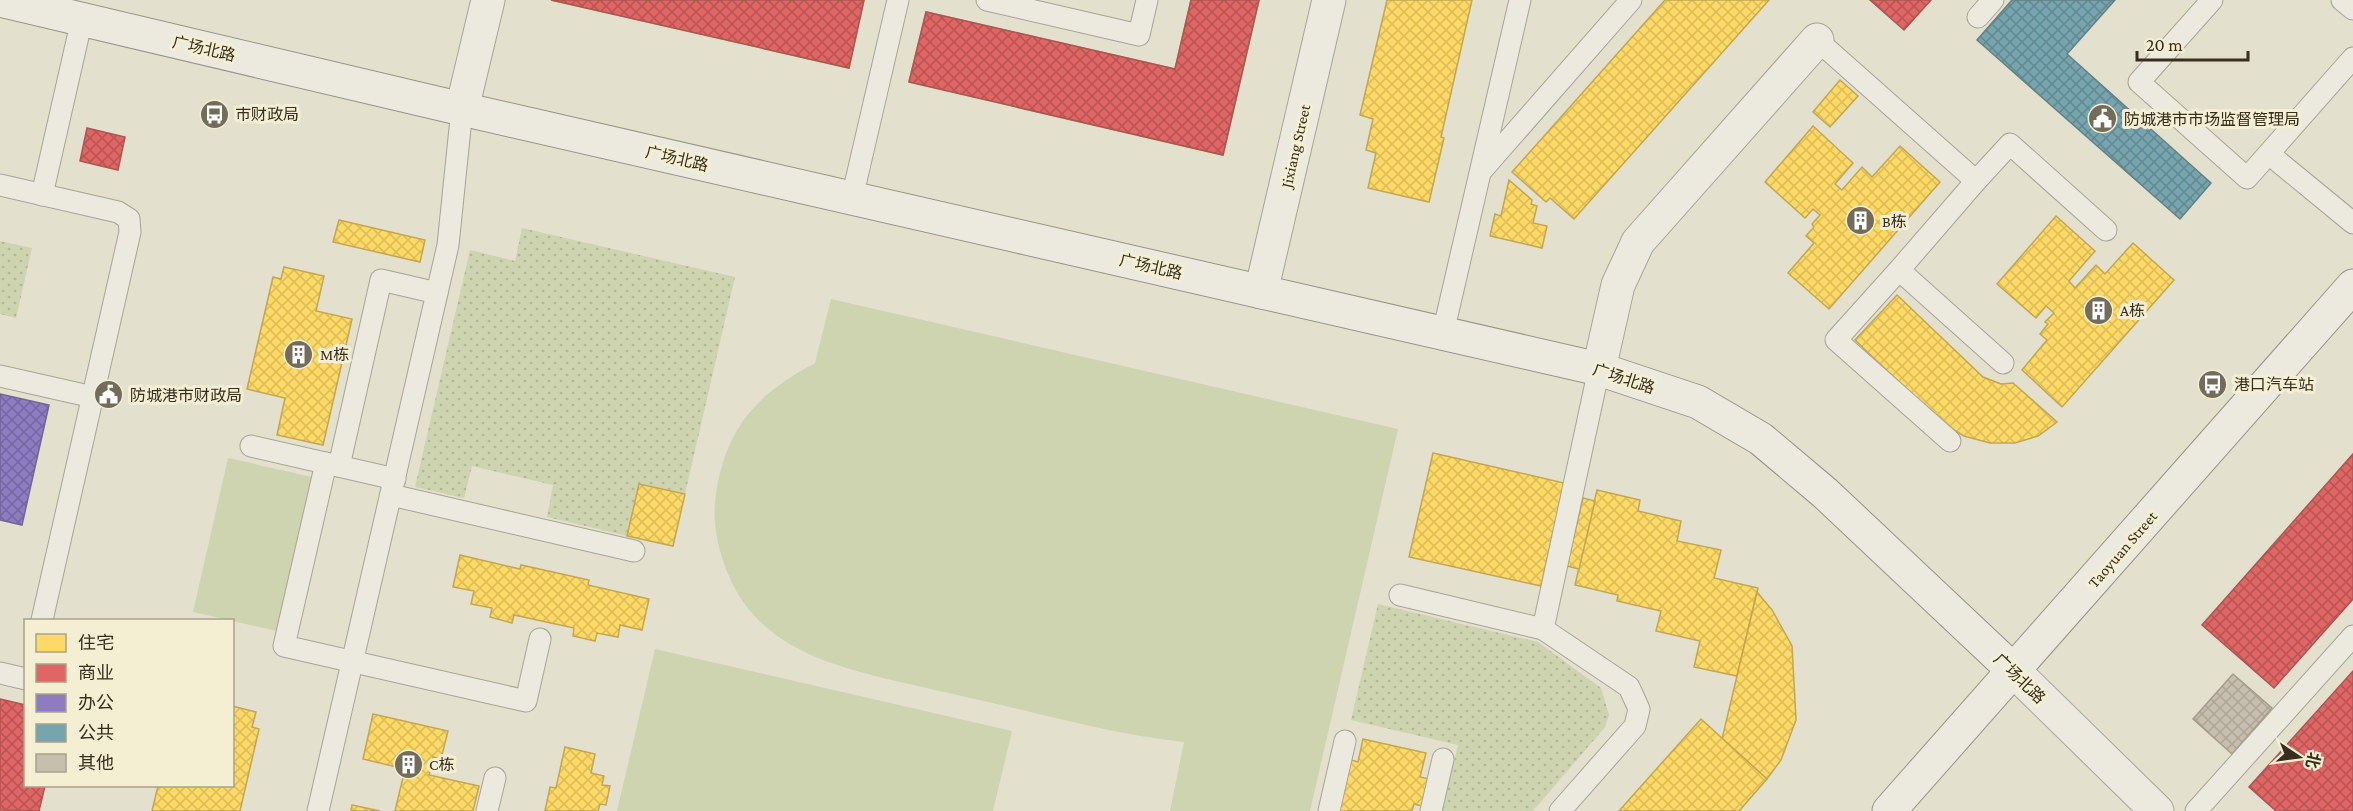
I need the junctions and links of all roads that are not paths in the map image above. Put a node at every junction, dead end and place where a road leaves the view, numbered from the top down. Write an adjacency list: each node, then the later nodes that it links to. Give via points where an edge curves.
1 (0, 0): 14 (street, 广场北路)
2 (488, 0): 17 (street)
3 (898, 0): 23 (lane)
4 (1147, 0): 11 (lane, via 1139,35)
5 (1329, 0): 28 (street, Jixiang Street)
6 (1520, 0): 19 (lane)
7 (1631, 0): 19 (lane)
8 (1993, 0): 13 (lane)
9 (2212, 0): 18 (lane, via 2139,82 2247,178)
10 (2342, 0): 12 (lane)
11 (994, 1)
12 (2353, 9)
13 (1978, 17)
14 (82, 19): 17 (street, 广场北路); 22 (lane)
15 (1817, 40): 20 (lane); 32 (street, via 1638,242 1618,285)
16 (2353, 58): 18 (lane)
17 (462, 109): 23 (street, 广场北路); 29 (lane, via 448,245)
18 (2269, 153): 24 (lane)
19 (1480, 172): 30 (lane)
20 (1976, 181): 25 (lane, via 2010,144); 26 (lane)
21 (0, 185): 22 (lane)
22 (42, 195): 34 (lane, via 118,212 129,219 130,232)
23 (852, 198): 28 (street, 广场北路)
24 (2353, 222)
25 (2106, 230)
26 (1899, 270): 31 (lane); 35 (lane, via 1836,340)
27 (2353, 286): 46 (street, Taoyuan Street)
28 (1261, 292): 30 (street, 广场北路)
29 (437, 293): 37 (lane, via 381,280); 38 (lane)
30 (1443, 333): 32 (street, 广场北路)
31 (2003, 363)
32 (1599, 369): 42 (lane); 46 (street, 广场北路, via 1698,402 1761,439 1825,493)
33 (0, 376): 34 (lane)
34 (93, 397): 41 (lane)
35 (1950, 441)
36 (251, 446): 37 (lane)
37 (332, 464): 38 (lane); 45 (lane, via 284,646)
38 (393, 487): 39 (lane); 45 (lane)
39 (634, 551)
40 (1400, 595): 42 (lane)
41 (42, 619)
42 (1543, 628): 56 (lane, via 1629,687 1639,709 1635,726)
43 (2353, 636): 59 (lane)
44 (540, 639): 45 (lane, via 526,701)
45 (352, 662): 52 (lane)
46 (2014, 671): 57 (street, Taoyuan Street); 58 (street, 广场北路)
47 (0, 673): 48 (lane)
48 (24, 679)
49 (1345, 741): 54 (lane)
50 (1443, 759): 55 (lane)
51 (495, 778): 53 (lane)
52 (318, 811)
53 (487, 811)
54 (1329, 811)
55 (1431, 811)
56 (1560, 811)
57 (1889, 811)
58 (2157, 811)
59 (2196, 811)

